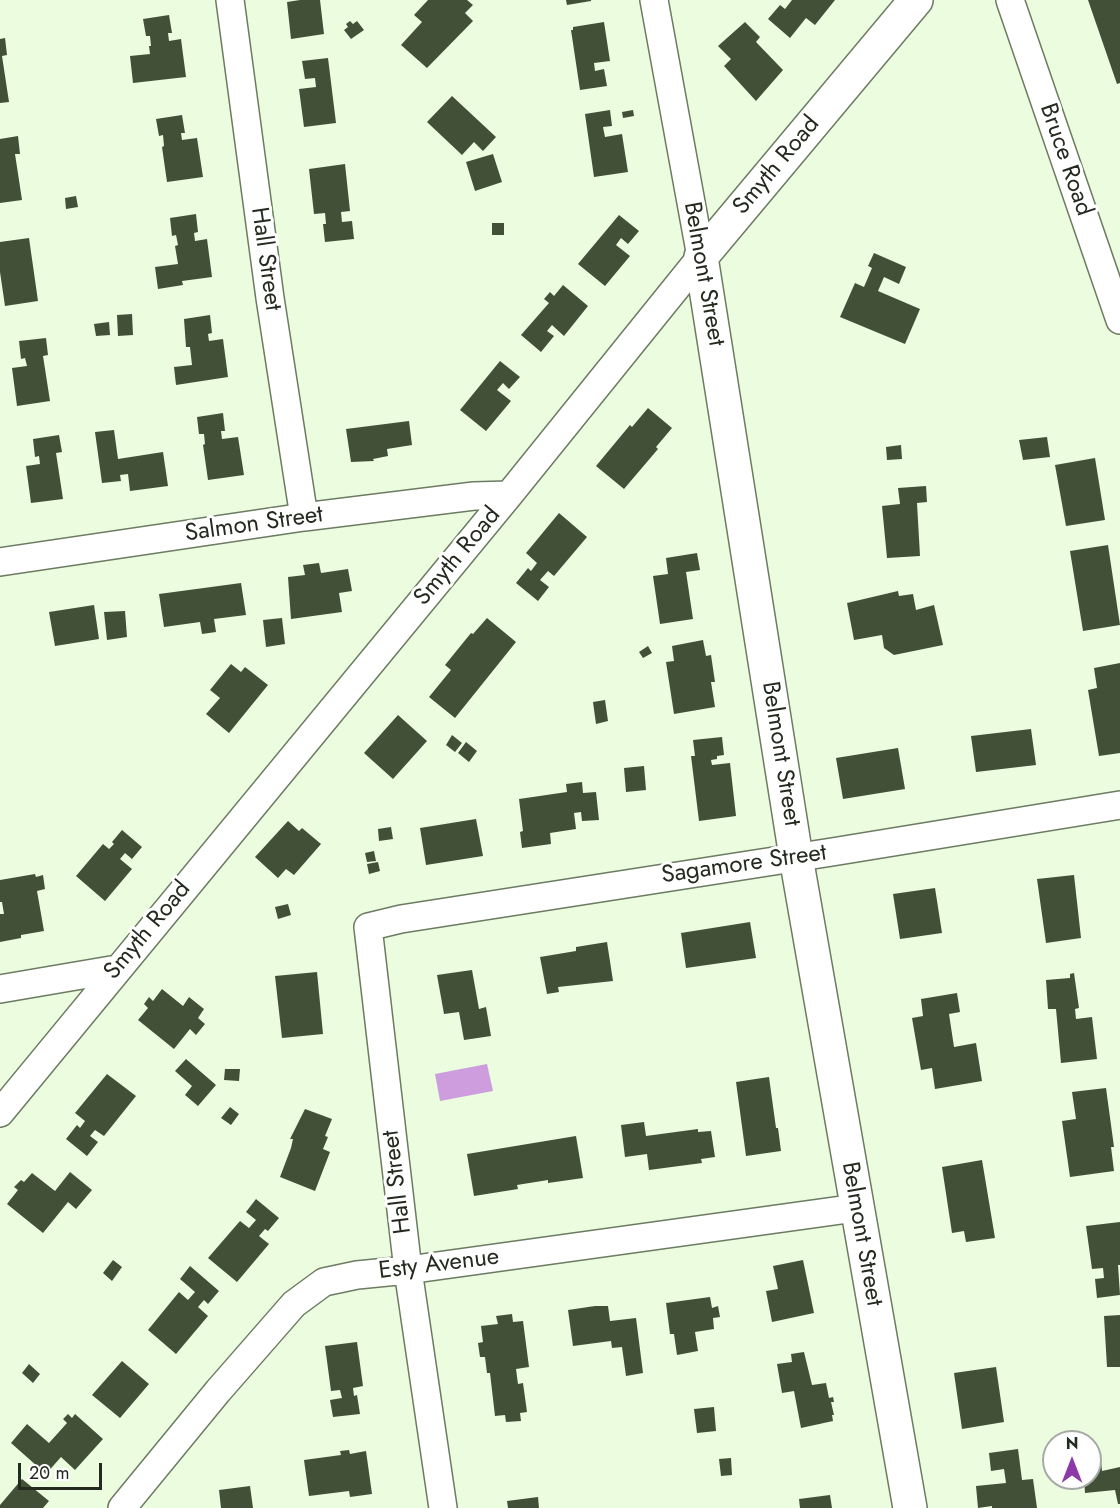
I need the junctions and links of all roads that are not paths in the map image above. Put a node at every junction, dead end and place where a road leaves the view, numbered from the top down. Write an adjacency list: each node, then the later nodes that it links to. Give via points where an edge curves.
1 (230, 0): 8 (street, Hall Street)
2 (654, 0): 5 (street, Belmont Street)
3 (916, 0): 5 (street, Smyth Road)
4 (1010, 0): 6 (street, Bruce Road)
5 (701, 257): 7 (street, Smyth Road); 11 (street, Belmont Street)
6 (1120, 320)
7 (509, 495): 8 (street, Salmon Street); 13 (street, Smyth Road)
8 (304, 518): 9 (street, Salmon Street)
9 (0, 562)
10 (1120, 805): 11 (street, Sagamore Street)
11 (796, 857): 12 (street, Sagamore Street); 16 (street, Belmont Street)
12 (368, 927): 17 (street, Hall Street)
13 (117, 969): 14 (street); 15 (street, Smyth Road)
14 (0, 989)
15 (0, 1113)
16 (856, 1208): 17 (street, Esty Avenue); 20 (street, Belmont Street)
17 (408, 1270): 18 (street, Esty Avenue, via 324,1282 294,1304); 19 (street, Hall Street)
18 (122, 1508)
19 (443, 1508)
20 (910, 1508)

